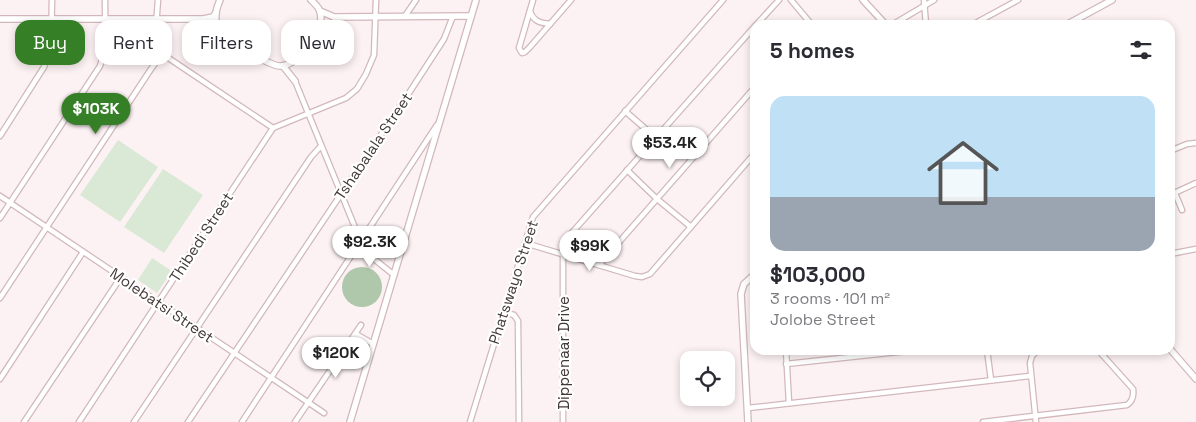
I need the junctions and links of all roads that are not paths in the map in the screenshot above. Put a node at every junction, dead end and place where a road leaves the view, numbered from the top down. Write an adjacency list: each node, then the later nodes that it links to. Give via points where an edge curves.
1 (52, 0): 28 (street)
2 (105, 0): 29 (street)
3 (158, 0): 30 (street)
4 (220, 0): 21 (street)
5 (311, 0): 20 (street)
6 (376, 0): 26 (street)
7 (416, 0): 22 (street)
8 (476, 0): 24 (street)
9 (533, 0): 19 (street)
10 (571, 0): 43 (street)
11 (723, 0): 52 (street, Phatswayo Street)
12 (779, 0): 36 (street, Dippenaar Drive)
13 (791, 0): 37 (street)
14 (863, 0): 38 (street)
15 (934, 0): 18 (street)
16 (1018, 0): 41 (street)
17 (1112, 0): 42 (street)
18 (924, 3): 39 (street); 40 (street)
19 (530, 9): 43 (street, via 536,20); 43 (street, via 519,48 521,52 525,52)
20 (320, 11): 25 (street); 34 (street)
21 (216, 14): 31 (street); 33 (street)
22 (406, 16): 23 (street); 26 (street)
23 (453, 16): 24 (street); 65 (street, Tshabalala Street, via 444,39)
24 (471, 16): 54 (street)
25 (334, 17): 26 (street); 35 (street)
26 (376, 17): 53 (street, via 374,56 356,89 346,98)
27 (0, 19): 28 (street)
28 (50, 19): 29 (street); 56 (street, via 51,45 44,67)
29 (105, 19): 30 (street); 69 (street, via 104,55 100,66)
30 (156, 19): 31 (street)
31 (203, 19): 32 (street)
32 (208, 20)
33 (217, 20)
34 (321, 20)
35 (328, 20)
36 (761, 20)
37 (808, 20)
38 (881, 20)
39 (899, 20)
40 (926, 20)
41 (981, 20)
42 (1075, 20)
43 (550, 24)
44 (750, 33): 57 (street, Dippenaar Drive)
45 (172, 61): 55 (street)
46 (271, 64): 49 (street)
47 (154, 65): 73 (street)
48 (294, 65): 50 (street)
49 (283, 66): 50 (street)
50 (295, 81): 53 (street)
51 (750, 93): 67 (street)
52 (625, 110): 57 (street); 74 (street, Phatswayo Street, via 536,213)
53 (308, 114): 55 (street); 59 (street)
54 (438, 124): 75 (street); 81 (street)
55 (273, 128): 85 (street, Thibedi Street)
56 (0, 136)
57 (656, 138): 62 (street, Dippenaar Drive)
58 (1196, 143): 60 (street)
59 (321, 146): 65 (street); 88 (street)
60 (1175, 149)
61 (750, 160): 72 (street)
62 (627, 170): 67 (street); 79 (street, Dippenaar Drive, via 569,236)
63 (1196, 183): 64 (street)
64 (1175, 193)
65 (341, 194): 75 (street); 91 (street, Tshabalala Street)
66 (0, 196): 69 (street, Molebatsi Street)
67 (657, 199): 72 (street); 80 (street)
68 (1175, 199): 70 (street)
69 (10, 203): 71 (street); 73 (street, Molebatsi Street)
70 (1182, 210)
71 (0, 218)
72 (691, 227): 80 (street, via 646,277)
73 (47, 228): 77 (street, Molebatsi Street); 84 (street)
74 (525, 243): 79 (street); 86 (street, Phatswayo Street)
75 (359, 244): 81 (street); 101 (street)
76 (1196, 250): 78 (street)
77 (83, 252): 82 (street, Molebatsi Street); 100 (street)
78 (1175, 253)
79 (563, 255): 80 (street); 118 (street, Dippenaar Drive)
80 (599, 265)
81 (394, 274): 90 (street)
82 (122, 277): 85 (street, Molebatsi Street); 109 (street)
83 (750, 279): 106 (street, via 741,294)
84 (0, 298)
85 (158, 302): 88 (street, Molebatsi Street); 110 (street, Thibedi Street)
86 (503, 312): 116 (street, Phatswayo Street); 117 (street, via 514,315 518,321)
87 (362, 325): 89 (street)
88 (197, 328): 91 (street, Molebatsi Street); 111 (street)
89 (356, 334): 90 (street); 104 (street)
90 (373, 344): 115 (street)
91 (234, 352): 101 (street, Molebatsi Street); 112 (street, Tshabalala Street)
92 (786, 355): 98 (street)
93 (870, 355): 98 (street)
94 (988, 355): 103 (street)
95 (1034, 355): 99 (street)
96 (1102, 355): 108 (street, via 1133,390 1132,401 1127,405)
97 (1175, 355): 102 (street)
98 (786, 364): 105 (street)
99 (1030, 376): 103 (street); 108 (street)
100 (0, 378)
101 (272, 378): 104 (street, Molebatsi Street); 113 (street)
102 (1196, 379)
103 (992, 380): 105 (street)
104 (308, 402): 107 (street, Molebatsi Street); 114 (street)
105 (789, 403): 106 (street)
106 (748, 408): 119 (street)
107 (324, 413)
108 (1036, 416): 120 (street); 121 (street)
109 (24, 422)
110 (79, 422)
111 (134, 422)
112 (188, 422)
113 (242, 422)
114 (295, 422)
115 (350, 422)
116 (470, 422)
117 (519, 422)
118 (563, 422)
119 (748, 422)
120 (984, 422)
121 (1036, 422)

